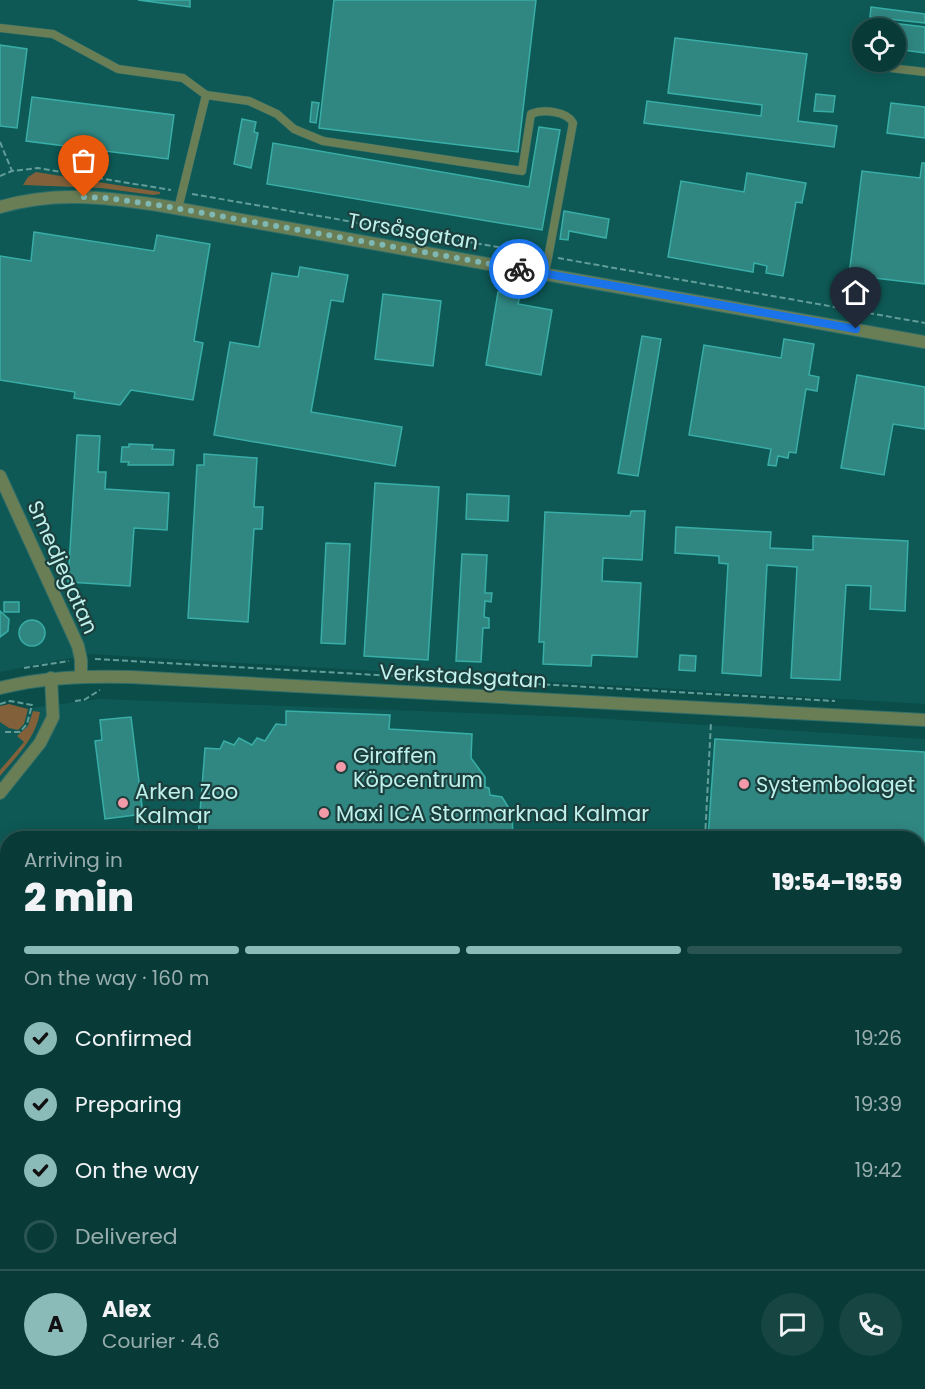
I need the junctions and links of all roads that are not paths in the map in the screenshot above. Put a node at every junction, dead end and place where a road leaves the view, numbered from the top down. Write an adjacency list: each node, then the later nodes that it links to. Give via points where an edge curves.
1 (0, 28): 4 (lane, via 53,34 118,69 183,78)
2 (906, 70): 3 (lane)
3 (925, 72)
4 (206, 95): 6 (lane); 7 (lane, via 249,100 277,114 294,129 323,141 522,171 531,114 564,114 573,123)
5 (0, 207): 6 (street, Torsåsgatan, via 61,196 107,198)
6 (178, 209): 7 (street, Torsåsgatan)
7 (545, 274): 8 (street, Torsåsgatan)
8 (925, 342)
9 (0, 476): 10 (street, Smedjegatan, via 78,646)
10 (81, 676): 11 (street, Verkstadsgatan); 13 (street, Verkstadsgatan)
11 (51, 678): 12 (street, Verkstadsgatan); 14 (street, via 53,717 40,744)
12 (0, 688)
13 (925, 720)
14 (0, 794)

